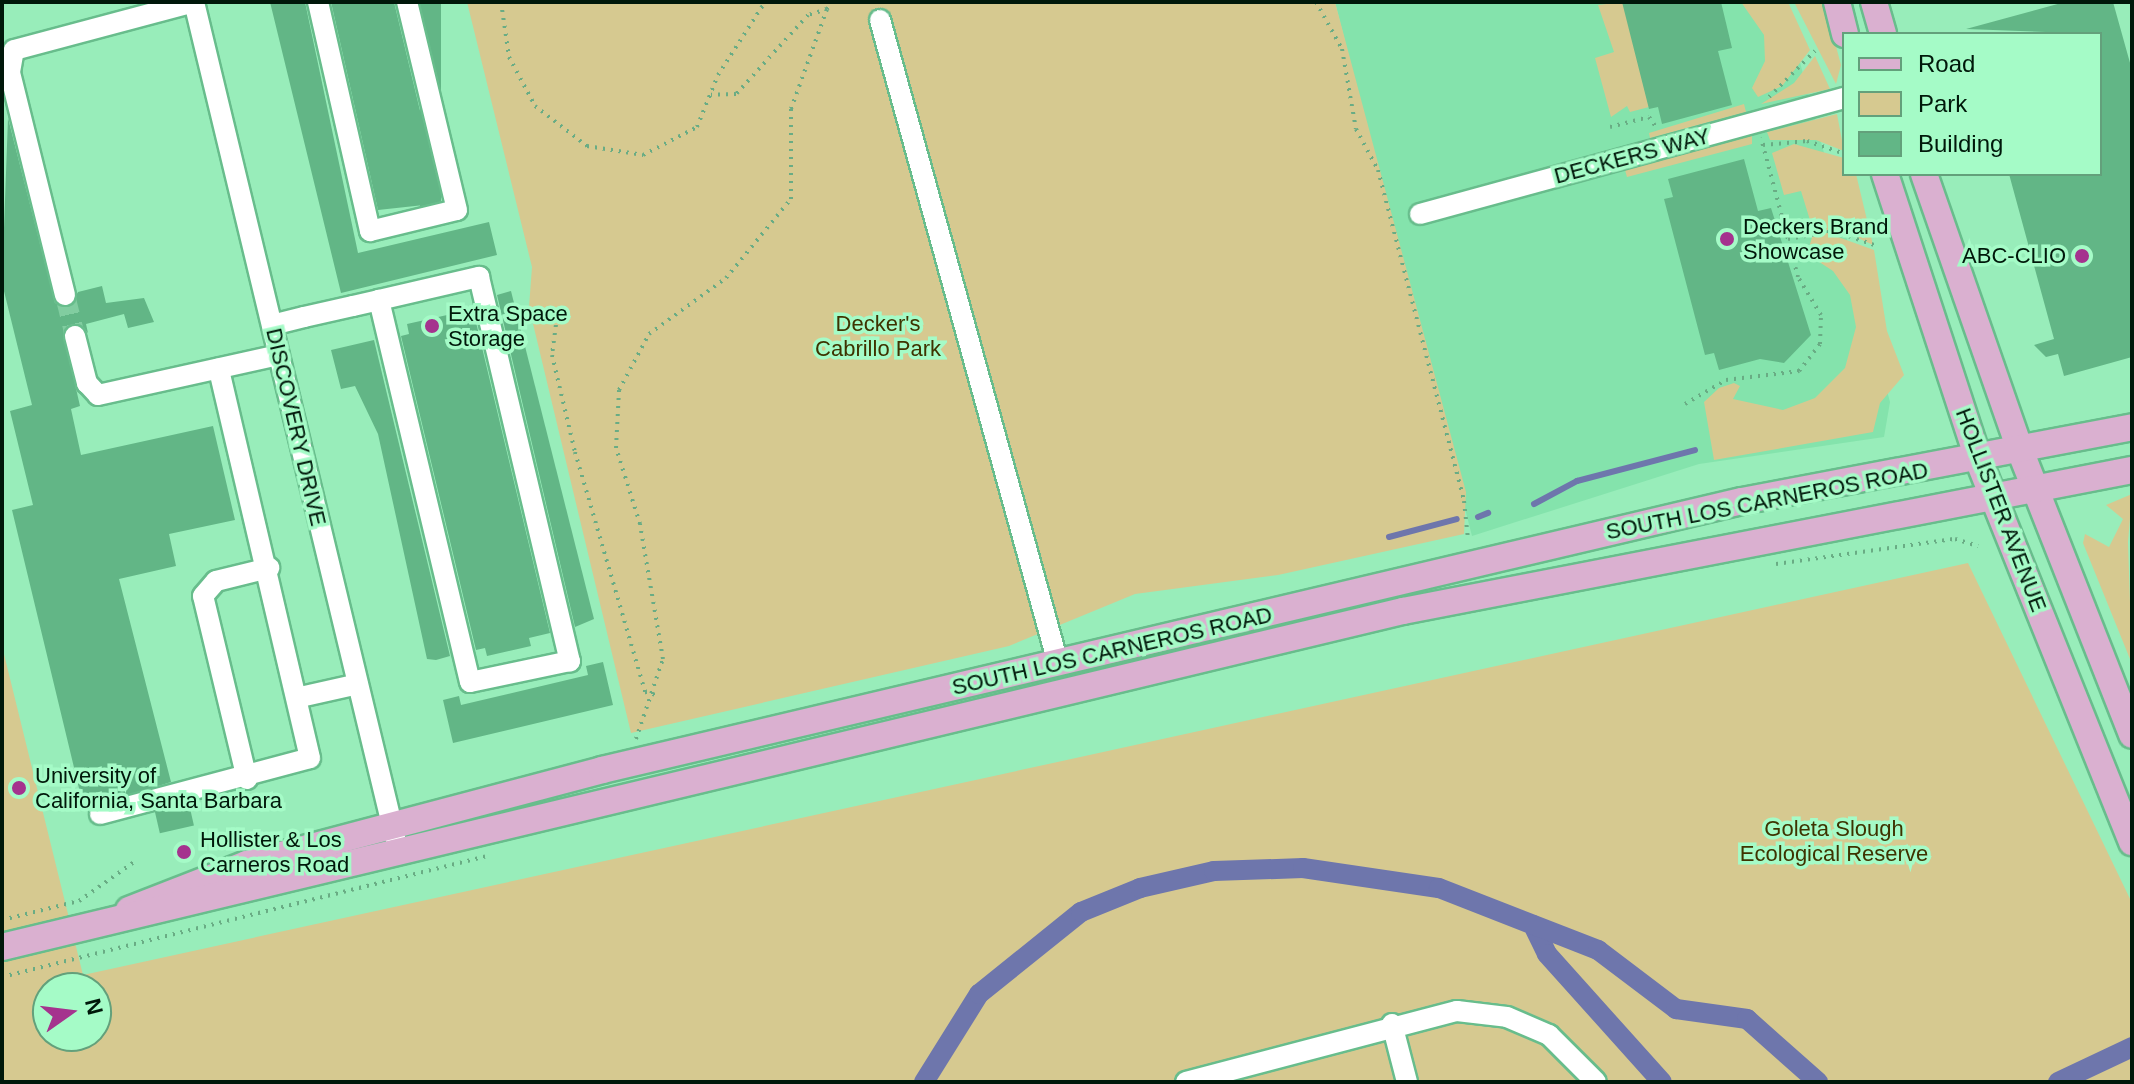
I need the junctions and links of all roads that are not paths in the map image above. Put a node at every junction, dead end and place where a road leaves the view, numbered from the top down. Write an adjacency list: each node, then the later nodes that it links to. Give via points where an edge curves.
1 (194, 2): 13 (street, via 14,50 10,72); 15 (street, DISCOVERY DRIVE)
2 (318, 2): 3 (street, via 370,231 457,210)
3 (407, 2)
4 (1837, 2): 7 (main road)
5 (1874, 2): 8 (main road)
6 (880, 20): 26 (street)
7 (1844, 32)
8 (1882, 32)
9 (1842, 99): 12 (street, DECKERS WAY)
10 (1886, 176): 21 (main road, HOLLISTER AVENUE)
11 (1925, 176): 20 (main road, HOLLISTER AVENUE)
12 (1420, 214)
13 (65, 295)
14 (379, 300): 14 (street, via 479,277 570,661 470,682); 15 (street)
15 (272, 325): 17 (street, DISCOVERY DRIVE)
16 (75, 336): 18 (street, via 87,383 98,395)
17 (279, 355): 18 (street); 27 (street, DISCOVERY DRIVE)
18 (219, 369): 25 (street)
19 (2132, 427): 20 (main road, SOUTH LOS CARNEROS ROAD)
20 (2020, 450): 21 (main road, SOUTH LOS CARNEROS ROAD); 23 (main road, HOLLISTER AVENUE)
21 (1978, 459): 24 (main road, HOLLISTER AVENUE); 26 (main road, SOUTH LOS CARNEROS ROAD, via 1742,501)
22 (2132, 470): 23 (main road, SOUTH LOS CARNEROS ROAD)
23 (2037, 491): 24 (main road, SOUTH LOS CARNEROS ROAD); 29 (main road, HOLLISTER AVENUE)
24 (1996, 500): 33 (main road, HOLLISTER AVENUE); 34 (main road, SOUTH LOS CARNEROS ROAD, via 1403,611)
25 (269, 568): 28 (street); 30 (street, via 216,581 203,596)
26 (1058, 663): 32 (main road, SOUTH LOS CARNEROS ROAD)
27 (358, 684): 28 (street); 32 (street, DISCOVERY DRIVE)
28 (300, 697): 30 (street, via 310,758)
29 (2132, 735)
30 (247, 779): 31 (street)
31 (100, 814)
32 (391, 822): 34 (street, DISCOVERY DRIVE); 35 (main road, SOUTH LOS CARNEROS ROAD, via 166,892)
33 (2132, 842)
34 (399, 853): 35 (main road, SOUTH LOS CARNEROS ROAD, via 169,912)
35 (104, 922): 36 (main road, SOUTH LOS CARNEROS ROAD)
36 (2, 947)
37 (1392, 1024): 38 (street); 39 (street); 40 (street, via 1457,1011 1507,1017 1549,1035)
38 (1186, 1082)
39 (1407, 1082)
40 (1596, 1082)

